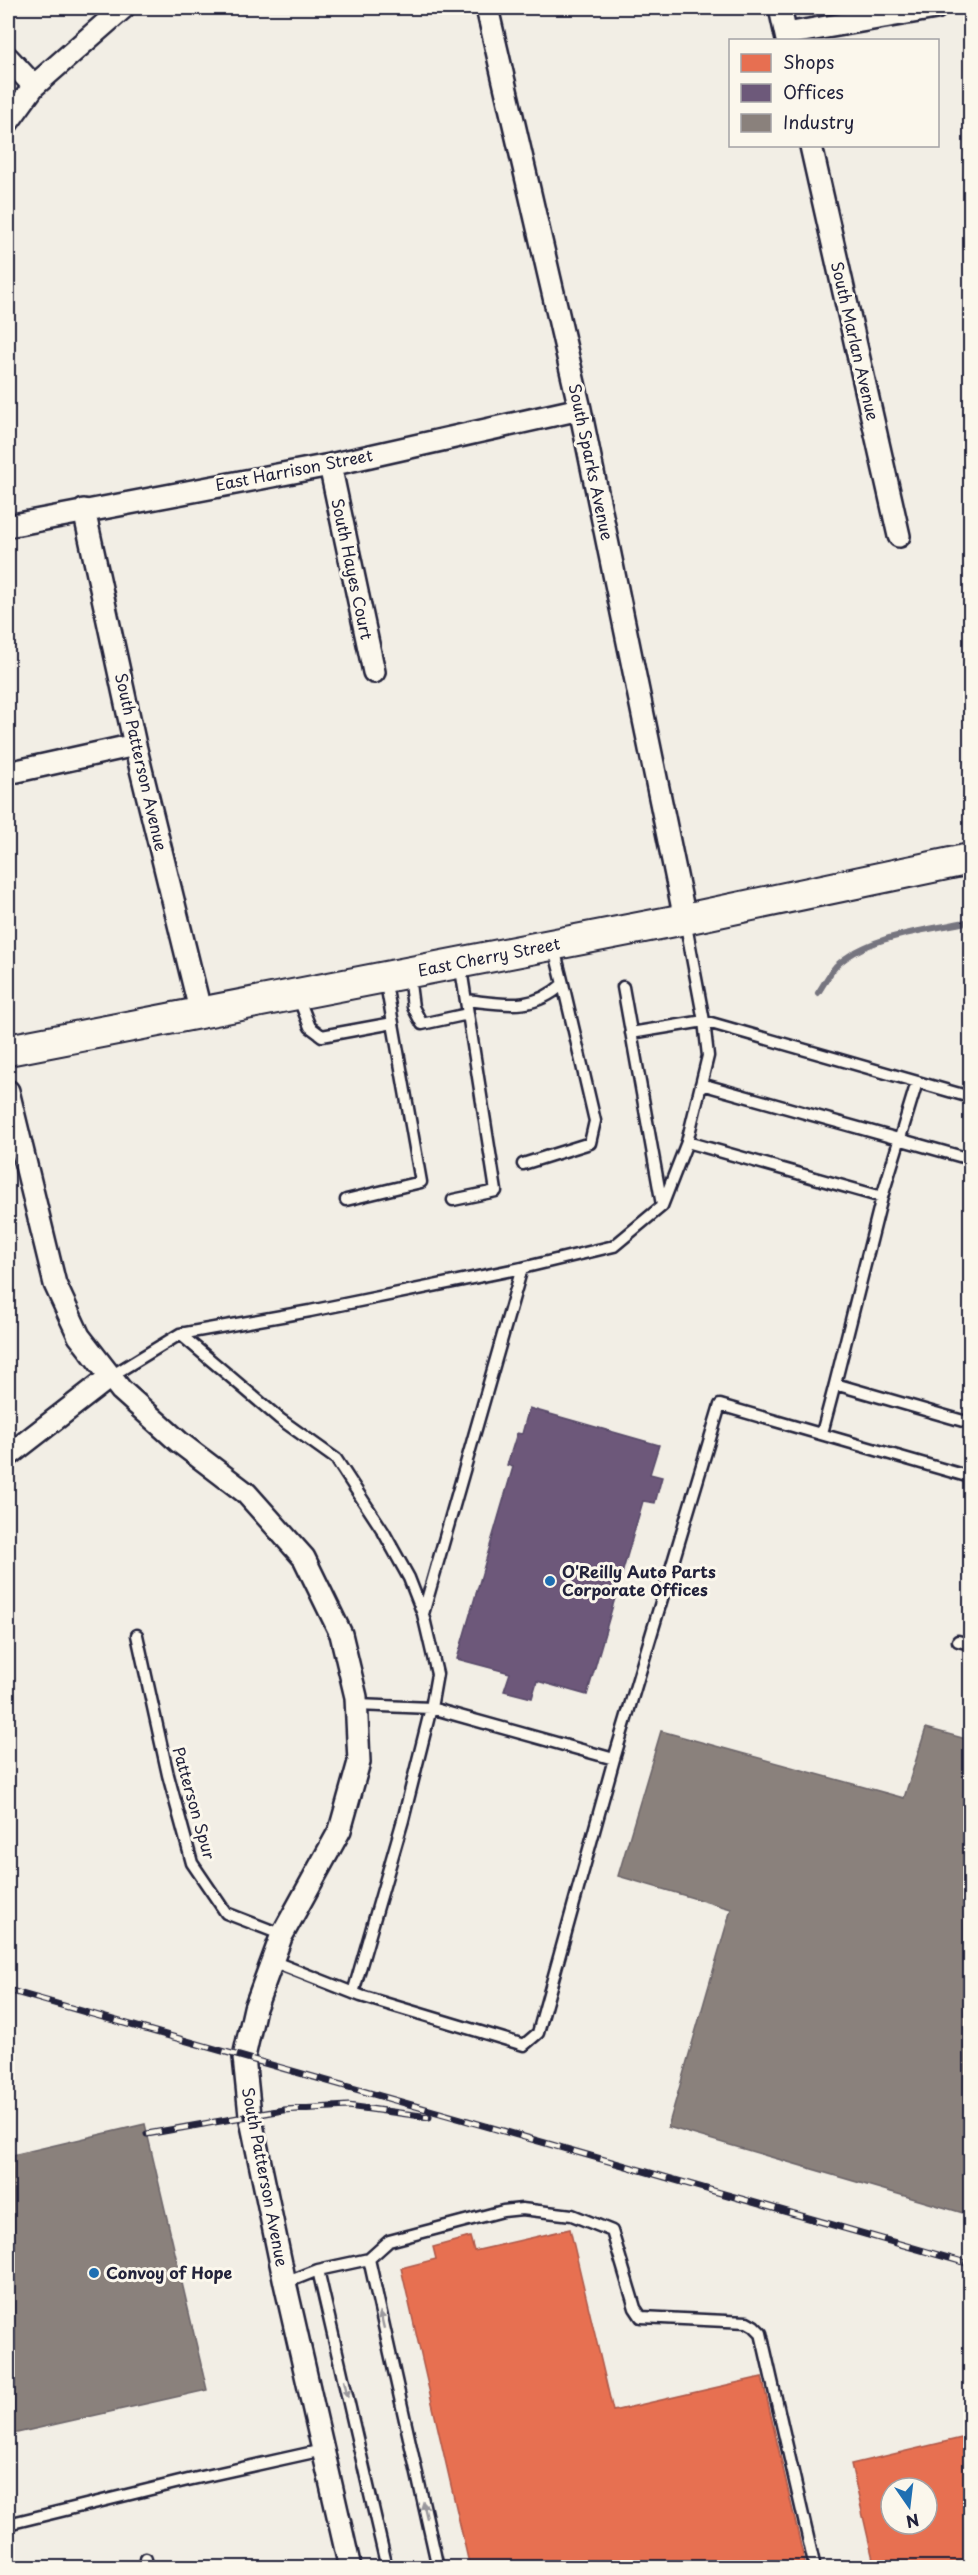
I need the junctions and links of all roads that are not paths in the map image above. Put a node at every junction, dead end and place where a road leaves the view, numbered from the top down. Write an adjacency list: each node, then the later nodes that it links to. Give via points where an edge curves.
1 (123, 8): 7 (street)
2 (487, 8): 10 (street, South Sparks Avenue)
3 (780, 8): 5 (street)
4 (936, 8): 5 (street)
5 (786, 37)
6 (8, 58): 7 (street)
7 (34, 86): 8 (street)
8 (8, 122)
9 (811, 147): 14 (street, South Marlan Avenue)
10 (580, 409): 11 (street, East Harrison Street); 19 (street, South Sparks Avenue)
11 (330, 465): 12 (street, East Harrison Street); 15 (street, South Hayes Court)
12 (84, 510): 13 (street, East Harrison Street); 16 (street, South Patterson Avenue)
13 (8, 526)
14 (899, 536)
15 (374, 672)
16 (135, 745): 17 (street); 27 (street, South Patterson Avenue)
17 (8, 773)
18 (970, 859): 19 (street, East Cherry Street)
19 (685, 919): 20 (street, East Cherry Street); 29 (lane)
20 (554, 945): 21 (street, East Cherry Street); 23 (lane)
21 (460, 963): 22 (street, East Cherry Street); 26 (lane)
22 (397, 975): 25 (street, East Cherry Street); 28 (lane, via 422,1024); 30 (lane)
23 (563, 984): 26 (lane, via 550,996 516,1005); 40 (lane, via 595,1121 590,1143)
24 (623, 987): 31 (lane)
25 (297, 995): 27 (street, East Cherry Street); 30 (lane, via 310,1027 322,1036)
26 (466, 1000): 28 (lane)
27 (201, 1014): 32 (street, East Cherry Street)
28 (468, 1014): 43 (lane, via 496,1191)
29 (704, 1021): 31 (lane); 33 (lane); 34 (lane, via 708,1056)
30 (393, 1023): 42 (lane, via 421,1182)
31 (631, 1033): 44 (lane)
32 (8, 1050)
33 (917, 1082): 36 (lane); 37 (lane)
34 (701, 1084): 37 (lane); 38 (lane)
35 (8, 1091): 47 (street, South Patterson Avenue, via 55,1284 79,1336)
36 (970, 1097)
37 (899, 1140): 39 (lane); 41 (lane)
38 (687, 1142): 41 (lane); 44 (lane)
39 (970, 1160)
40 (523, 1164)
41 (882, 1197): 48 (lane)
42 (346, 1200)
43 (453, 1200)
44 (662, 1206): 45 (lane, via 614,1246)
45 (522, 1268): 46 (lane); 53 (lane)
46 (180, 1334): 47 (lane); 53 (lane, via 280,1419 336,1459 409,1578)
47 (111, 1376): 51 (street); 57 (street, South Patterson Avenue, via 121,1390 179,1442 246,1492 304,1558 341,1634)
48 (835, 1384): 49 (lane); 50 (lane)
49 (970, 1423)
50 (822, 1433): 52 (lane); 59 (lane, via 720,1405)
51 (8, 1456)
52 (970, 1477)
53 (423, 1614): 58 (lane, via 437,1674)
54 (137, 1635): 60 (lane, Patterson Spur, via 192,1863 226,1913)
55 (958, 1641): 56 (lane)
56 (970, 1644)
57 (357, 1705): 58 (lane); 60 (street, South Patterson Avenue, via 359,1762 340,1830)
58 (431, 1708): 59 (lane); 62 (lane)
59 (614, 1759): 62 (lane, via 538,2033 524,2044)
60 (283, 1935): 61 (street, South Patterson Avenue)
61 (272, 1961): 62 (lane); 65 (street, South Patterson Avenue, via 255,2008 244,2057 250,2115)
62 (353, 1993)
63 (369, 2259): 64 (lane); 70 (lane, one-way to 63); 71 (lane, via 389,2241 503,2211 522,2209 572,2215 612,2231 641,2317 747,2322 754,2326 761,2333)
64 (318, 2270): 65 (lane); 69 (lane, one-way to 69)
65 (285, 2283): 66 (street, South Patterson Avenue)
66 (323, 2450): 67 (lane); 68 (street, South Patterson Avenue)
67 (8, 2524)
68 (350, 2568)
69 (387, 2568)
70 (438, 2568)
71 (815, 2568)

